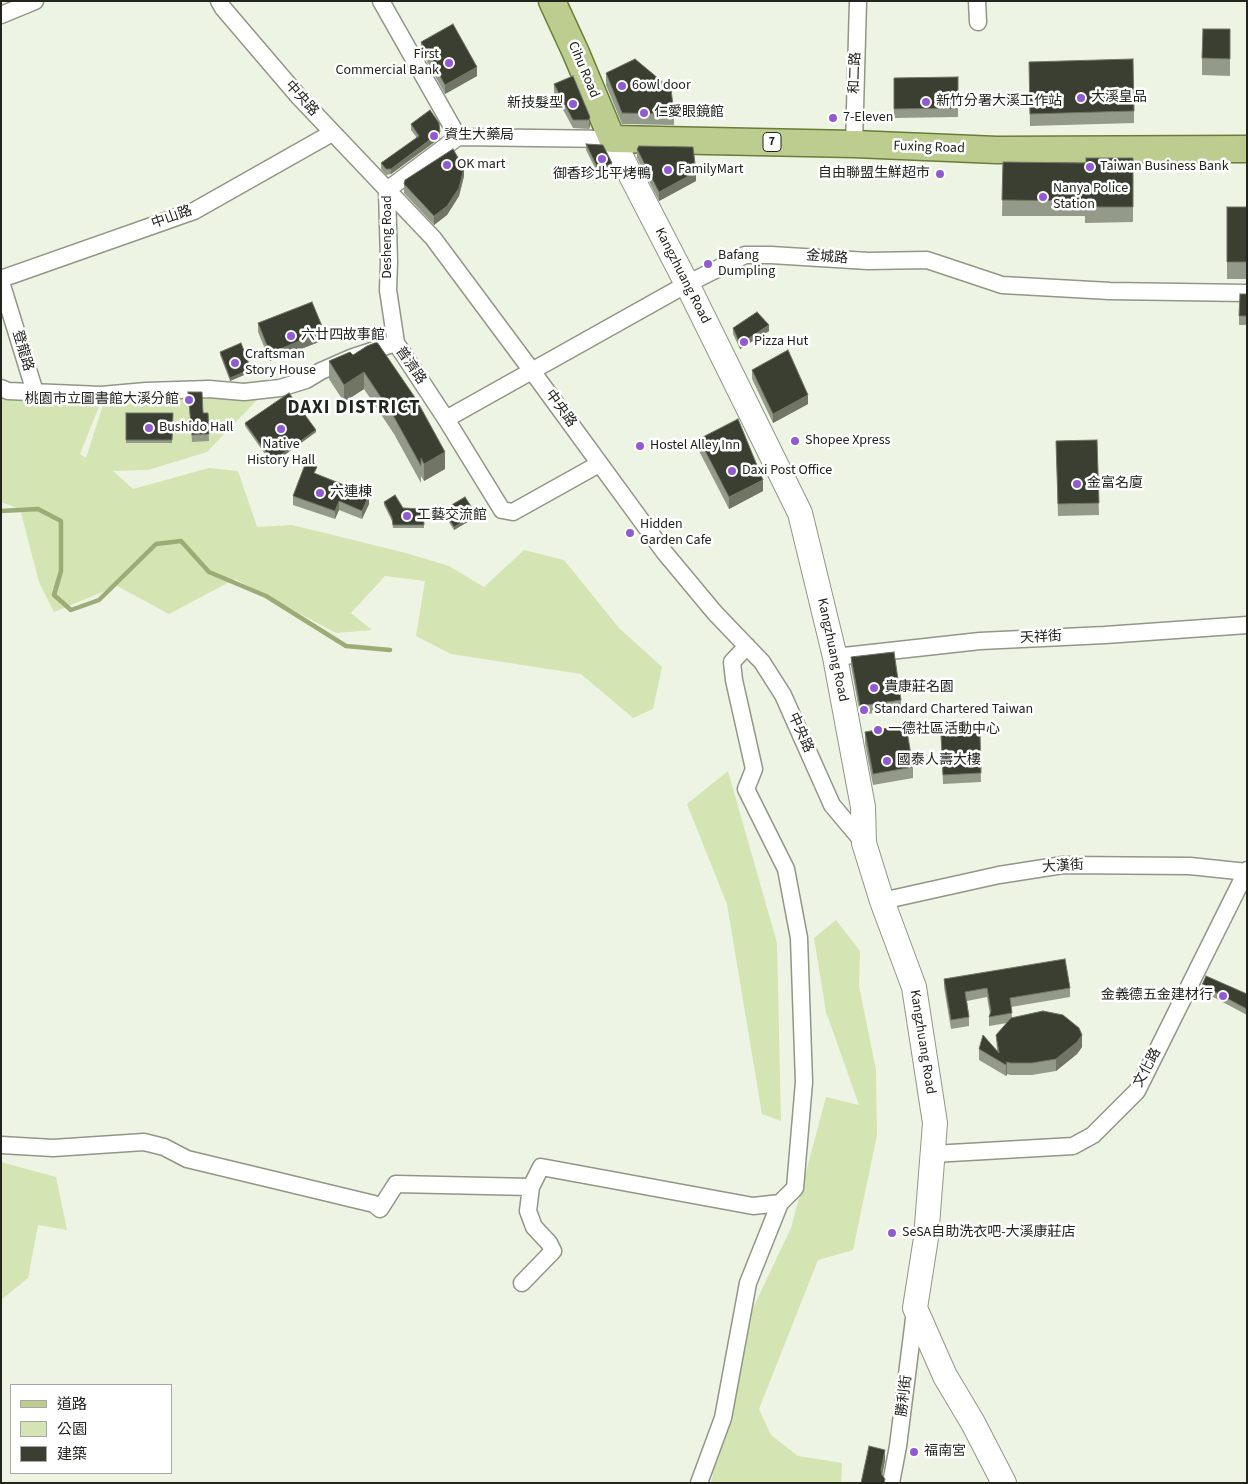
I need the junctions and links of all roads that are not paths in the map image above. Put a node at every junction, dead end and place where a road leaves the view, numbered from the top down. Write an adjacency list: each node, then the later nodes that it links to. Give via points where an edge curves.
1 (35, 1): 7 (street)
2 (219, 1): 9 (street, 中央路)
3 (381, 1): 10 (street)
4 (552, 1): 11 (main road, Cihu Road)
5 (858, 1): 12 (street, 和二路)
6 (977, 1): 8 (street)
7 (1, 15)
8 (978, 22)
9 (332, 134): 14 (street, 中央路); 15 (street, 中山路, via 194,211)
10 (458, 137): 11 (street); 14 (street, Desheng Road)
11 (612, 138): 12 (main road, Fuxing Road / 7); 16 (street, Kangzhuang Road)
12 (854, 144): 13 (main road, Fuxing Road / 7, via 997,150)
13 (1247, 150)
14 (386, 190): 18 (street, Desheng Road, via 388,290); 19 (street, 中央路, via 434,238)
15 (1, 280): 21 (street, 登龍路)
16 (687, 284): 17 (street, 金城路, via 745,254 868,261 927,260 1002,285); 19 (street, 金城路); 26 (street, Kangzhuang Road, via 800,513)
17 (1247, 293)
18 (396, 343): 21 (street, 普濟路, via 280,388 244,392 209,389 101,395); 22 (street, 普濟路)
19 (532, 371): 22 (street, 金城路); 23 (street, 中央路)
20 (1, 388): 21 (street, 普濟路)
21 (35, 392)
22 (446, 419): 23 (street, 普濟路, via 502,510 513,512)
23 (599, 464): 25 (street, 中央路, via 664,554)
24 (1247, 625): 26 (street, 天祥街, via 980,641)
25 (747, 646): 27 (street, 中央路, via 783,694 832,804); 33 (street, via 732,662 754,769 746,789 786,869 799,938 804,1082 795,1188)
26 (835, 657): 27 (street, Kangzhuang Road, via 863,807)
27 (864, 843): 29 (street, Kangzhuang Road)
28 (1246, 871): 29 (street, 大漢街, via 1190,866 1063,865 999,875); 31 (street, 文化路, via 1137,1091 1093,1135 1073,1146)
29 (882, 901): 31 (street, Kangzhuang Road, via 914,987 935,1123)
30 (1, 1145): 32 (street, via 53,1148 144,1142 164,1147 187,1159 374,1204 380,1209 396,1184)
31 (932, 1154): 35 (street, Kangzhuang Road, via 926,1238)
32 (531, 1187): 33 (street, via 541,1167 753,1206); 34 (street, via 528,1211 534,1226 553,1251)
33 (780, 1203): 36 (street, via 748,1282 723,1418)
34 (522, 1283)
35 (915, 1308): 37 (street, 勝利街); 38 (street, via 946,1376)
36 (699, 1483)
37 (891, 1483)
38 (1004, 1483)

